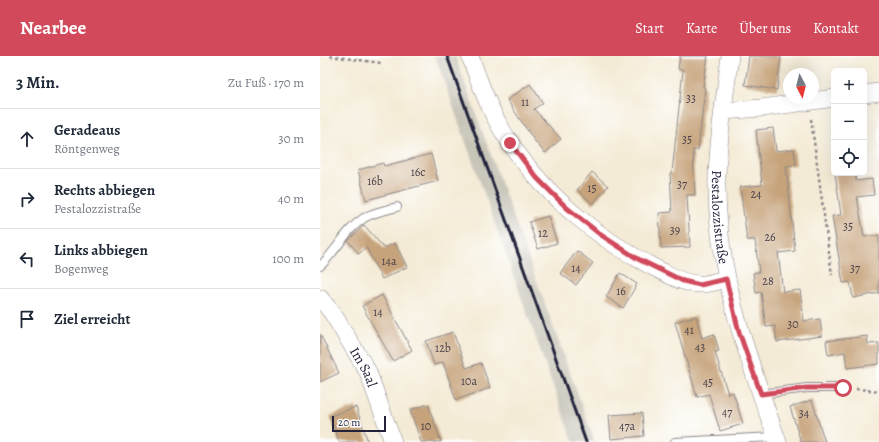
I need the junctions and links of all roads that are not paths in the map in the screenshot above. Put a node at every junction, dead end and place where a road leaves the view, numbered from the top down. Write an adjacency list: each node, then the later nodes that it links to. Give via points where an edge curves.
1 (470, 56): 9 (street, via 487,102 510,143 537,178 567,208 601,235 638,259 683,281 700,285)
2 (730, 56): 6 (street, Pestalozzistraße)
3 (879, 92): 4 (street)
4 (867, 94)
5 (831, 98): 6 (street)
6 (723, 111): 9 (street, Pestalozzistraße, via 717,177 719,227)
7 (397, 207): 8 (lane, via 365,218 339,242 330,257)
8 (320, 266)
9 (726, 279): 12 (street, Pestalozzistraße, via 739,332)
10 (320, 298): 14 (street, Im Saal, via 333,314 368,372)
11 (843, 388): 12 (lane, via 807,388)
12 (761, 394): 13 (street, Pestalozzistraße)
13 (777, 439): 15 (lane)
14 (393, 442)
15 (675, 442)

